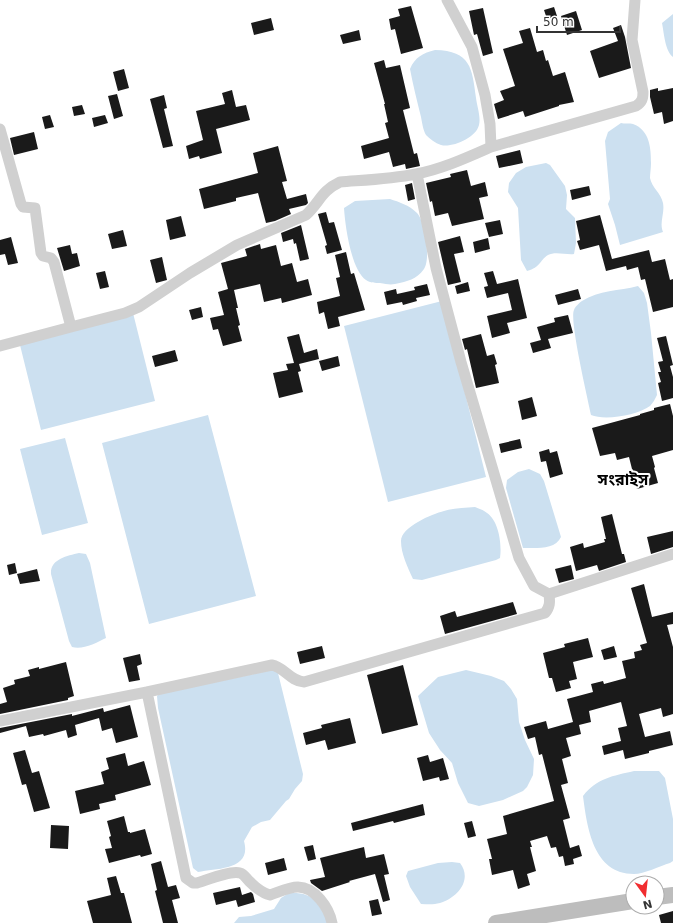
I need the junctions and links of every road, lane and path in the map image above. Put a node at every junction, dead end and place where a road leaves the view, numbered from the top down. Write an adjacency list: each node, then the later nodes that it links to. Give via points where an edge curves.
1 (448, 0): 4 (street, via 472,46 485,95 490,124)
2 (635, 0): 4 (street, via 632,40 644,92 641,102 636,106)
3 (0, 128): 6 (street, via 21,204 23,207 35,208 42,253 54,262)
4 (490, 148): 5 (street, via 449,165)
5 (417, 174): 6 (street, via 340,182 323,193 314,208 306,215 237,245 139,307); 9 (street, via 436,268 519,558 534,586)
6 (71, 327): 7 (street)
7 (0, 346)
8 (673, 554): 9 (street)
9 (549, 594): 10 (street, via 549,608 545,613 304,682 298,682 272,665)
10 (147, 692): 11 (street); 13 (street, via 186,878 197,883 238,872 266,894 295,887 304,888 320,899 327,908)
11 (0, 721)
12 (625, 902): 14 (street)
13 (332, 923)
14 (496, 923)

